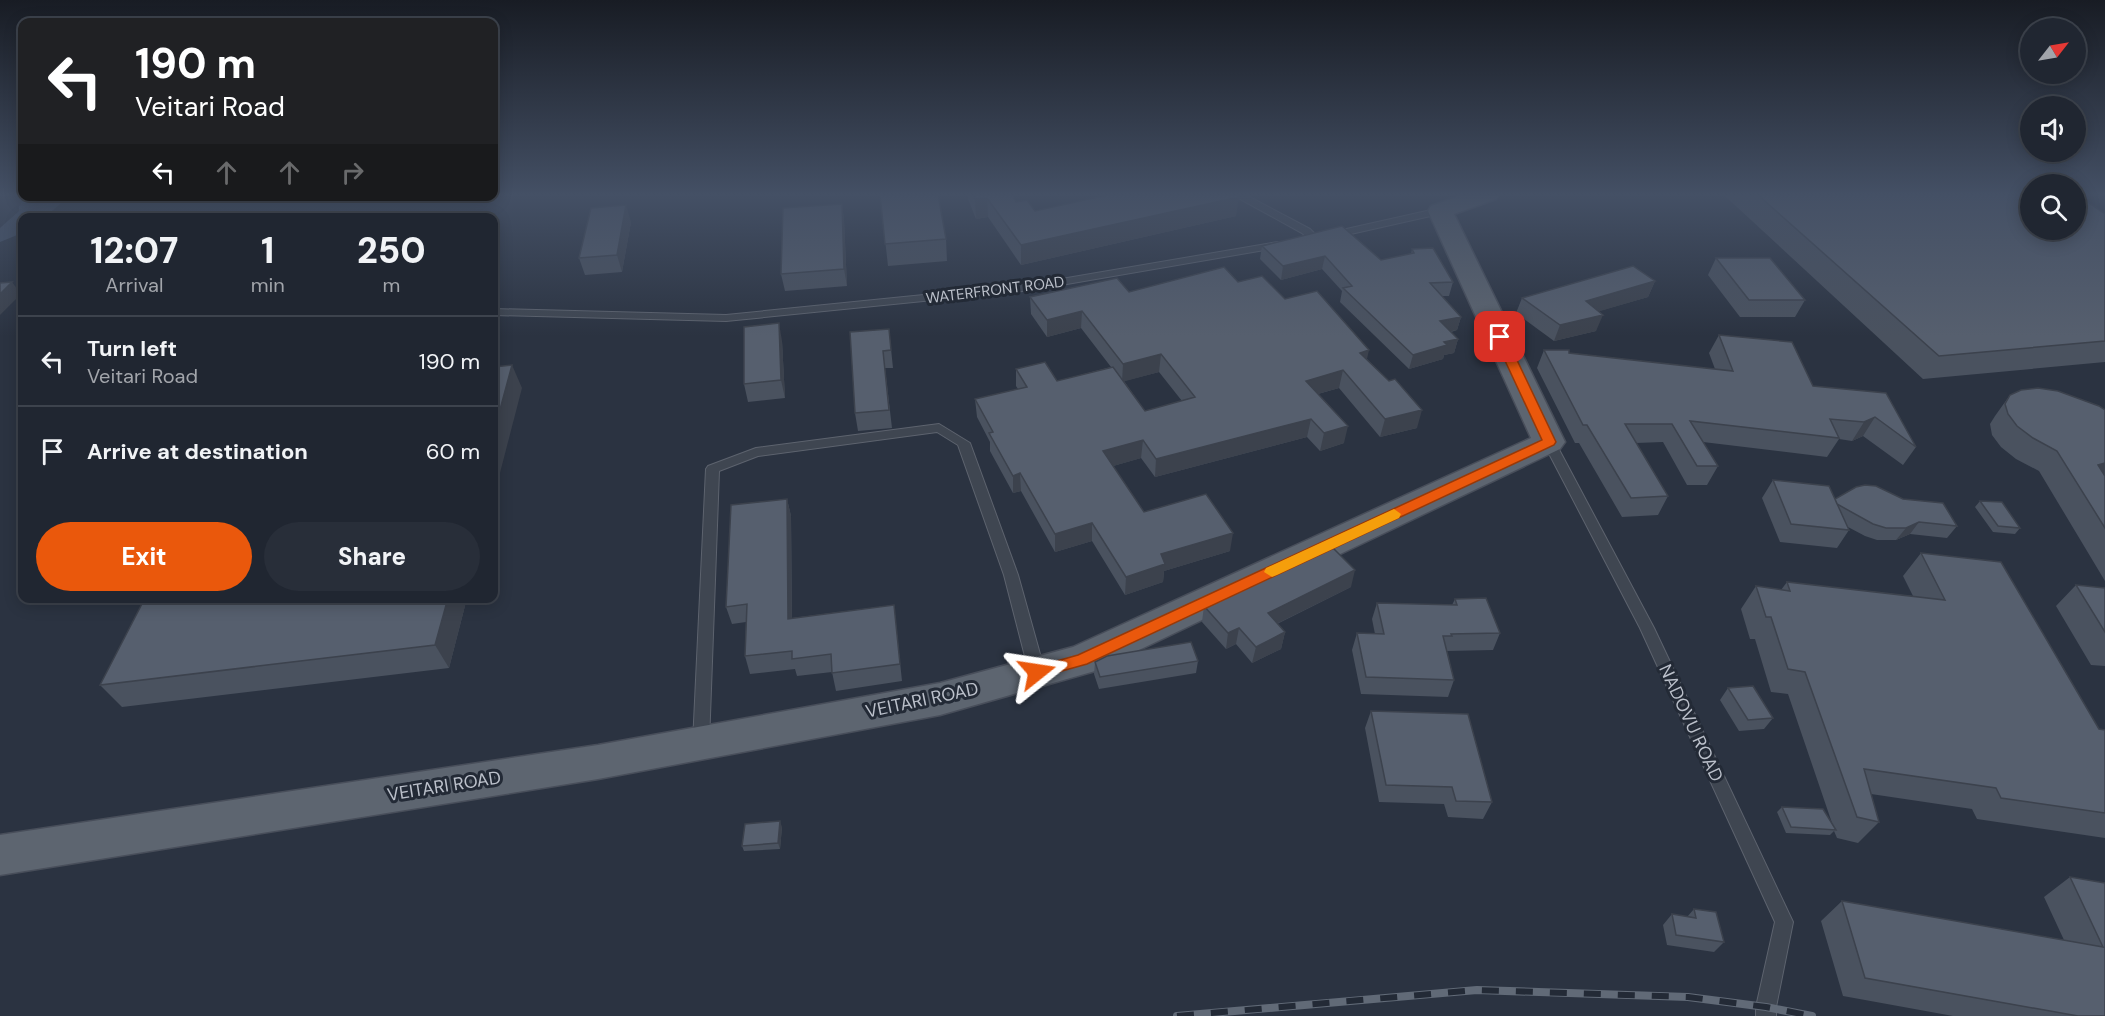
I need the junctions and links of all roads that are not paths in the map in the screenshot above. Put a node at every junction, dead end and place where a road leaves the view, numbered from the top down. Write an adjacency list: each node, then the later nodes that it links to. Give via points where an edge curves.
1 (1301, 241): 3 (lane, WATERFRONT ROAD, via 1032,287 726,318)
2 (1454, 241): 4 (main road)
3 (498, 312)
4 (1549, 442): 5 (main road, VEITARI ROAD, via 1082,660); 8 (lane, NADOVU ROAD, via 1647,628 1784,922)
5 (1037, 672): 6 (main road, VEITARI ROAD, via 940,699); 6 (lane, via 1011,575 964,443 939,428 756,452 713,469)
6 (701, 743): 7 (main road, VEITARI ROAD)
7 (0, 855)
8 (1766, 1016)

